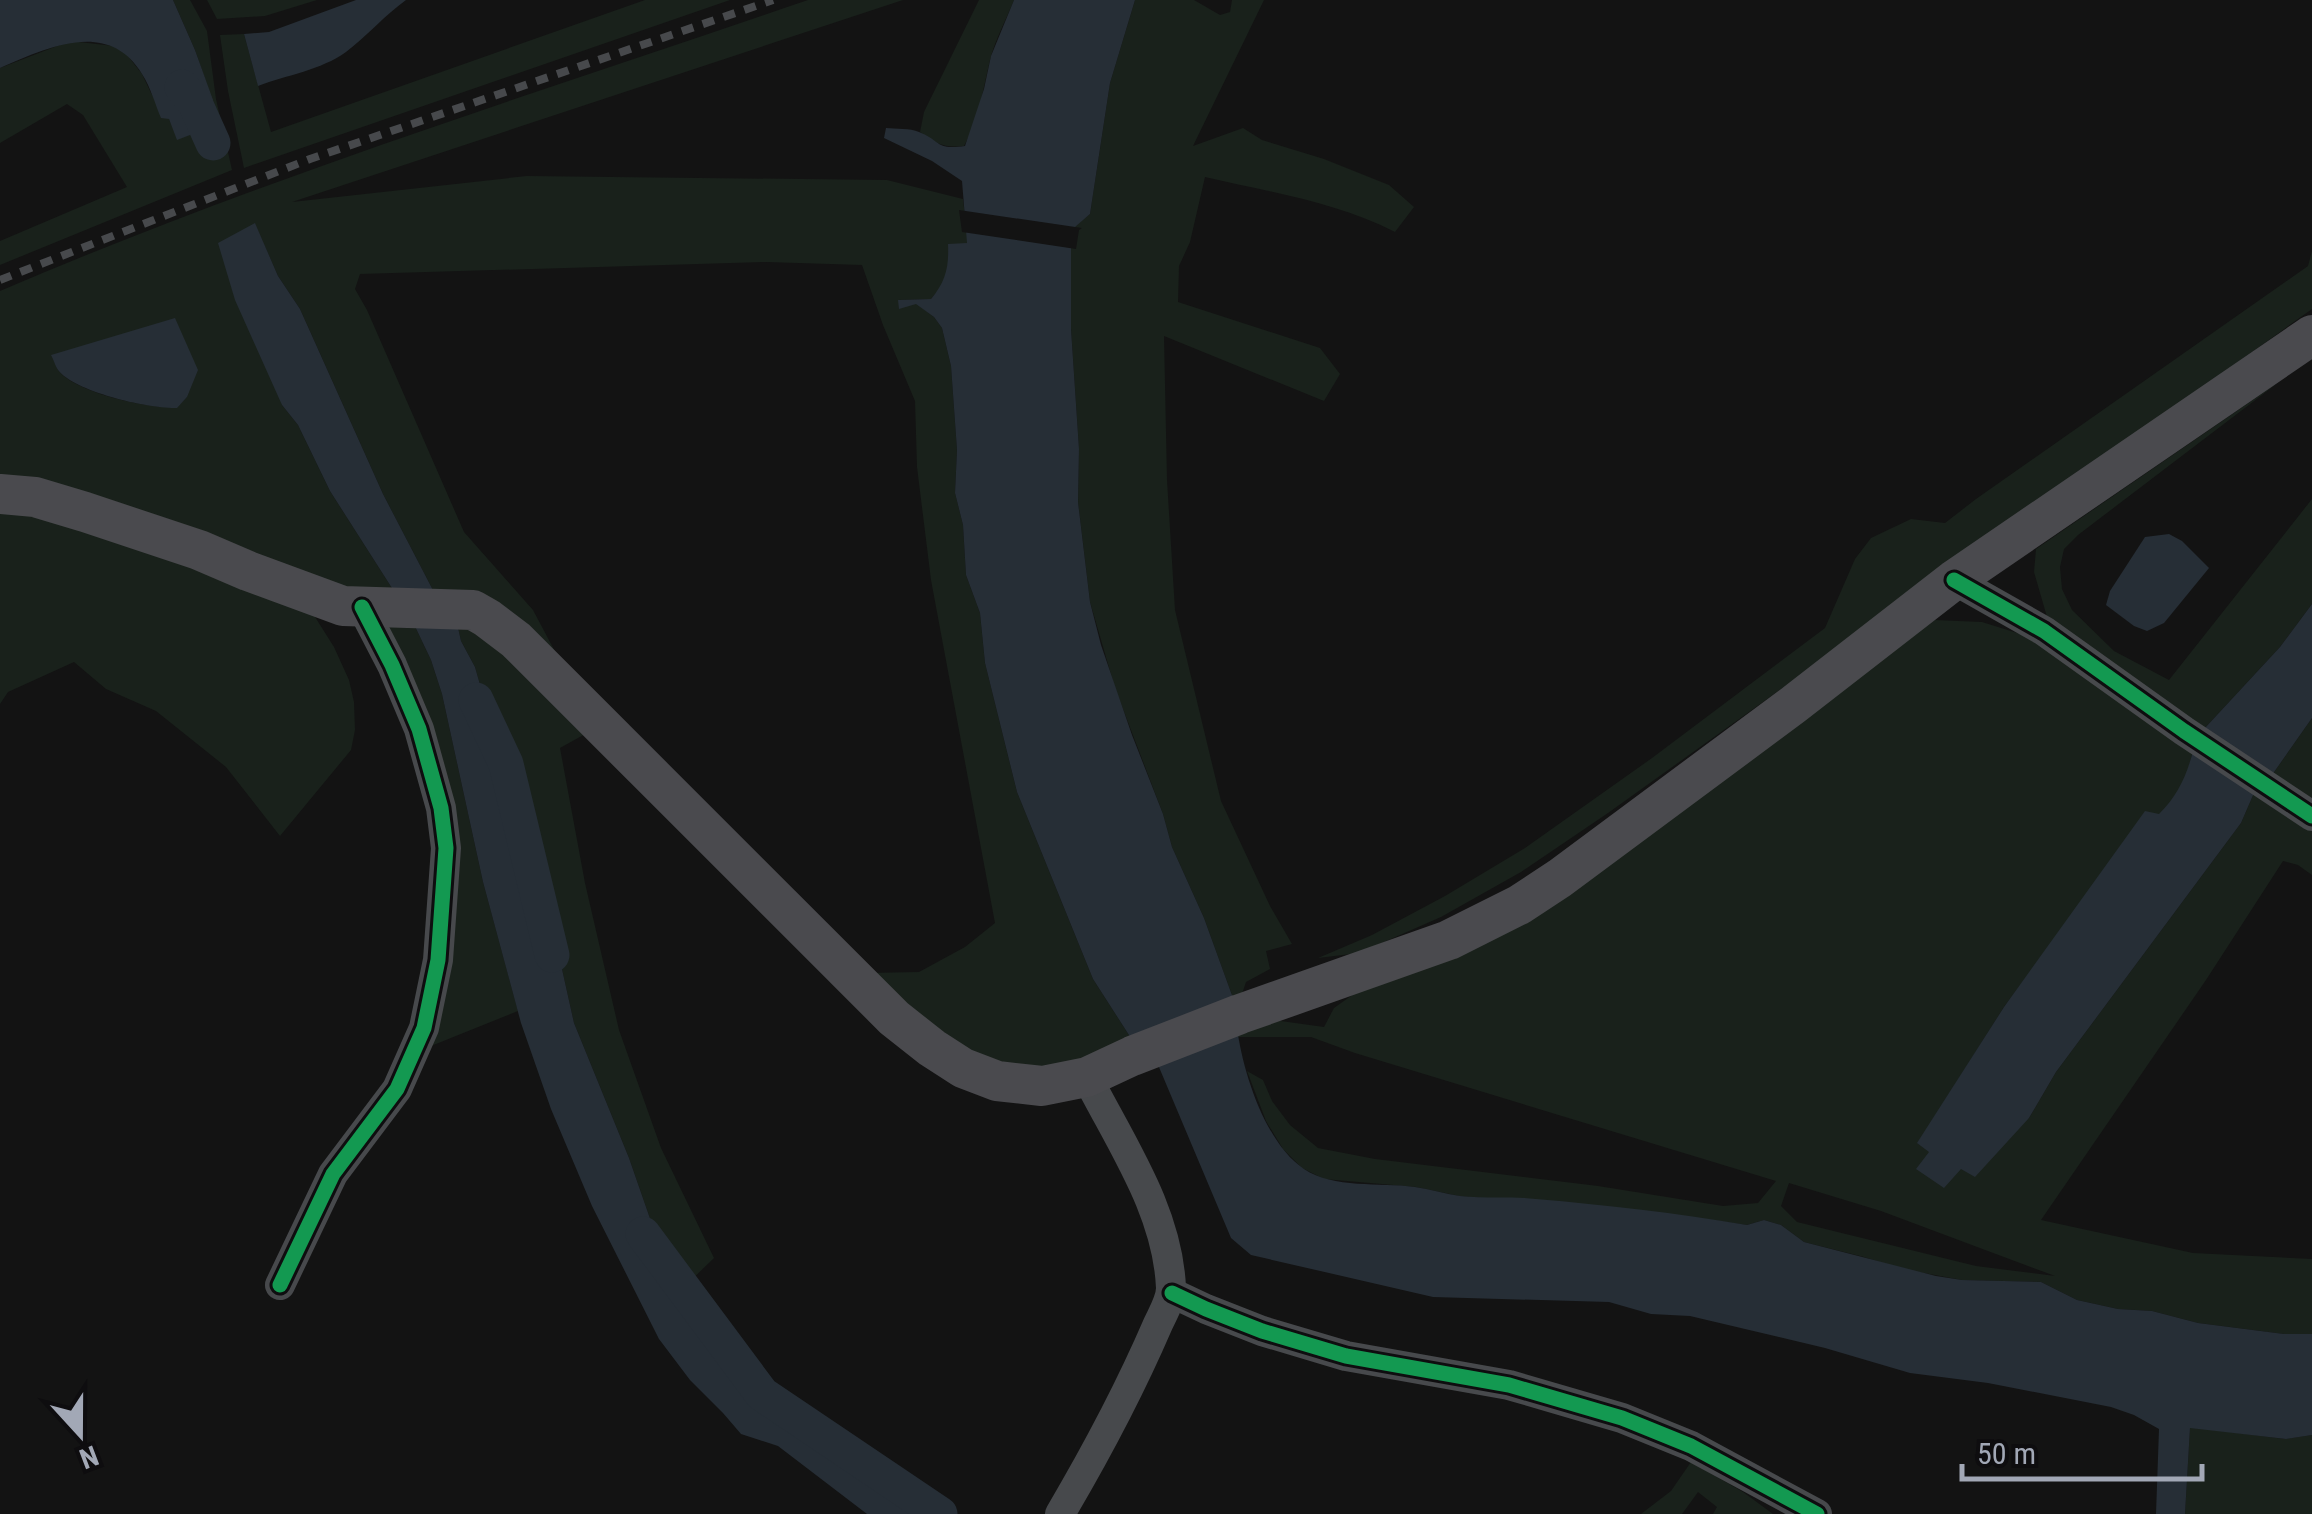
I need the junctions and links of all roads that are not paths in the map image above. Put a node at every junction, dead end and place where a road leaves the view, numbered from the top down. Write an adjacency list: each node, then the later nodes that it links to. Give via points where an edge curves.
1 (2312, 336): 3 (main road)
2 (0, 494): 4 (main road, via 85,512 310,595)
3 (1954, 580): 5 (street, via 2044,632); 6 (main road, via 1518,905 1449,940)
4 (362, 607): 6 (main road, via 472,610 516,640 841,967 932,1048 996,1081 1042,1086); 7 (street, via 419,730 441,808 446,848 438,960 424,1028 397,1088 332,1174)
5 (2312, 816)
6 (1087, 1077): 8 (street, via 1152,1204)
7 (280, 1286)
8 (1172, 1293): 9 (street); 10 (street, via 1262,1331 1346,1356 1510,1385 1622,1418 1691,1446)
9 (1060, 1514)
10 (1817, 1514)

